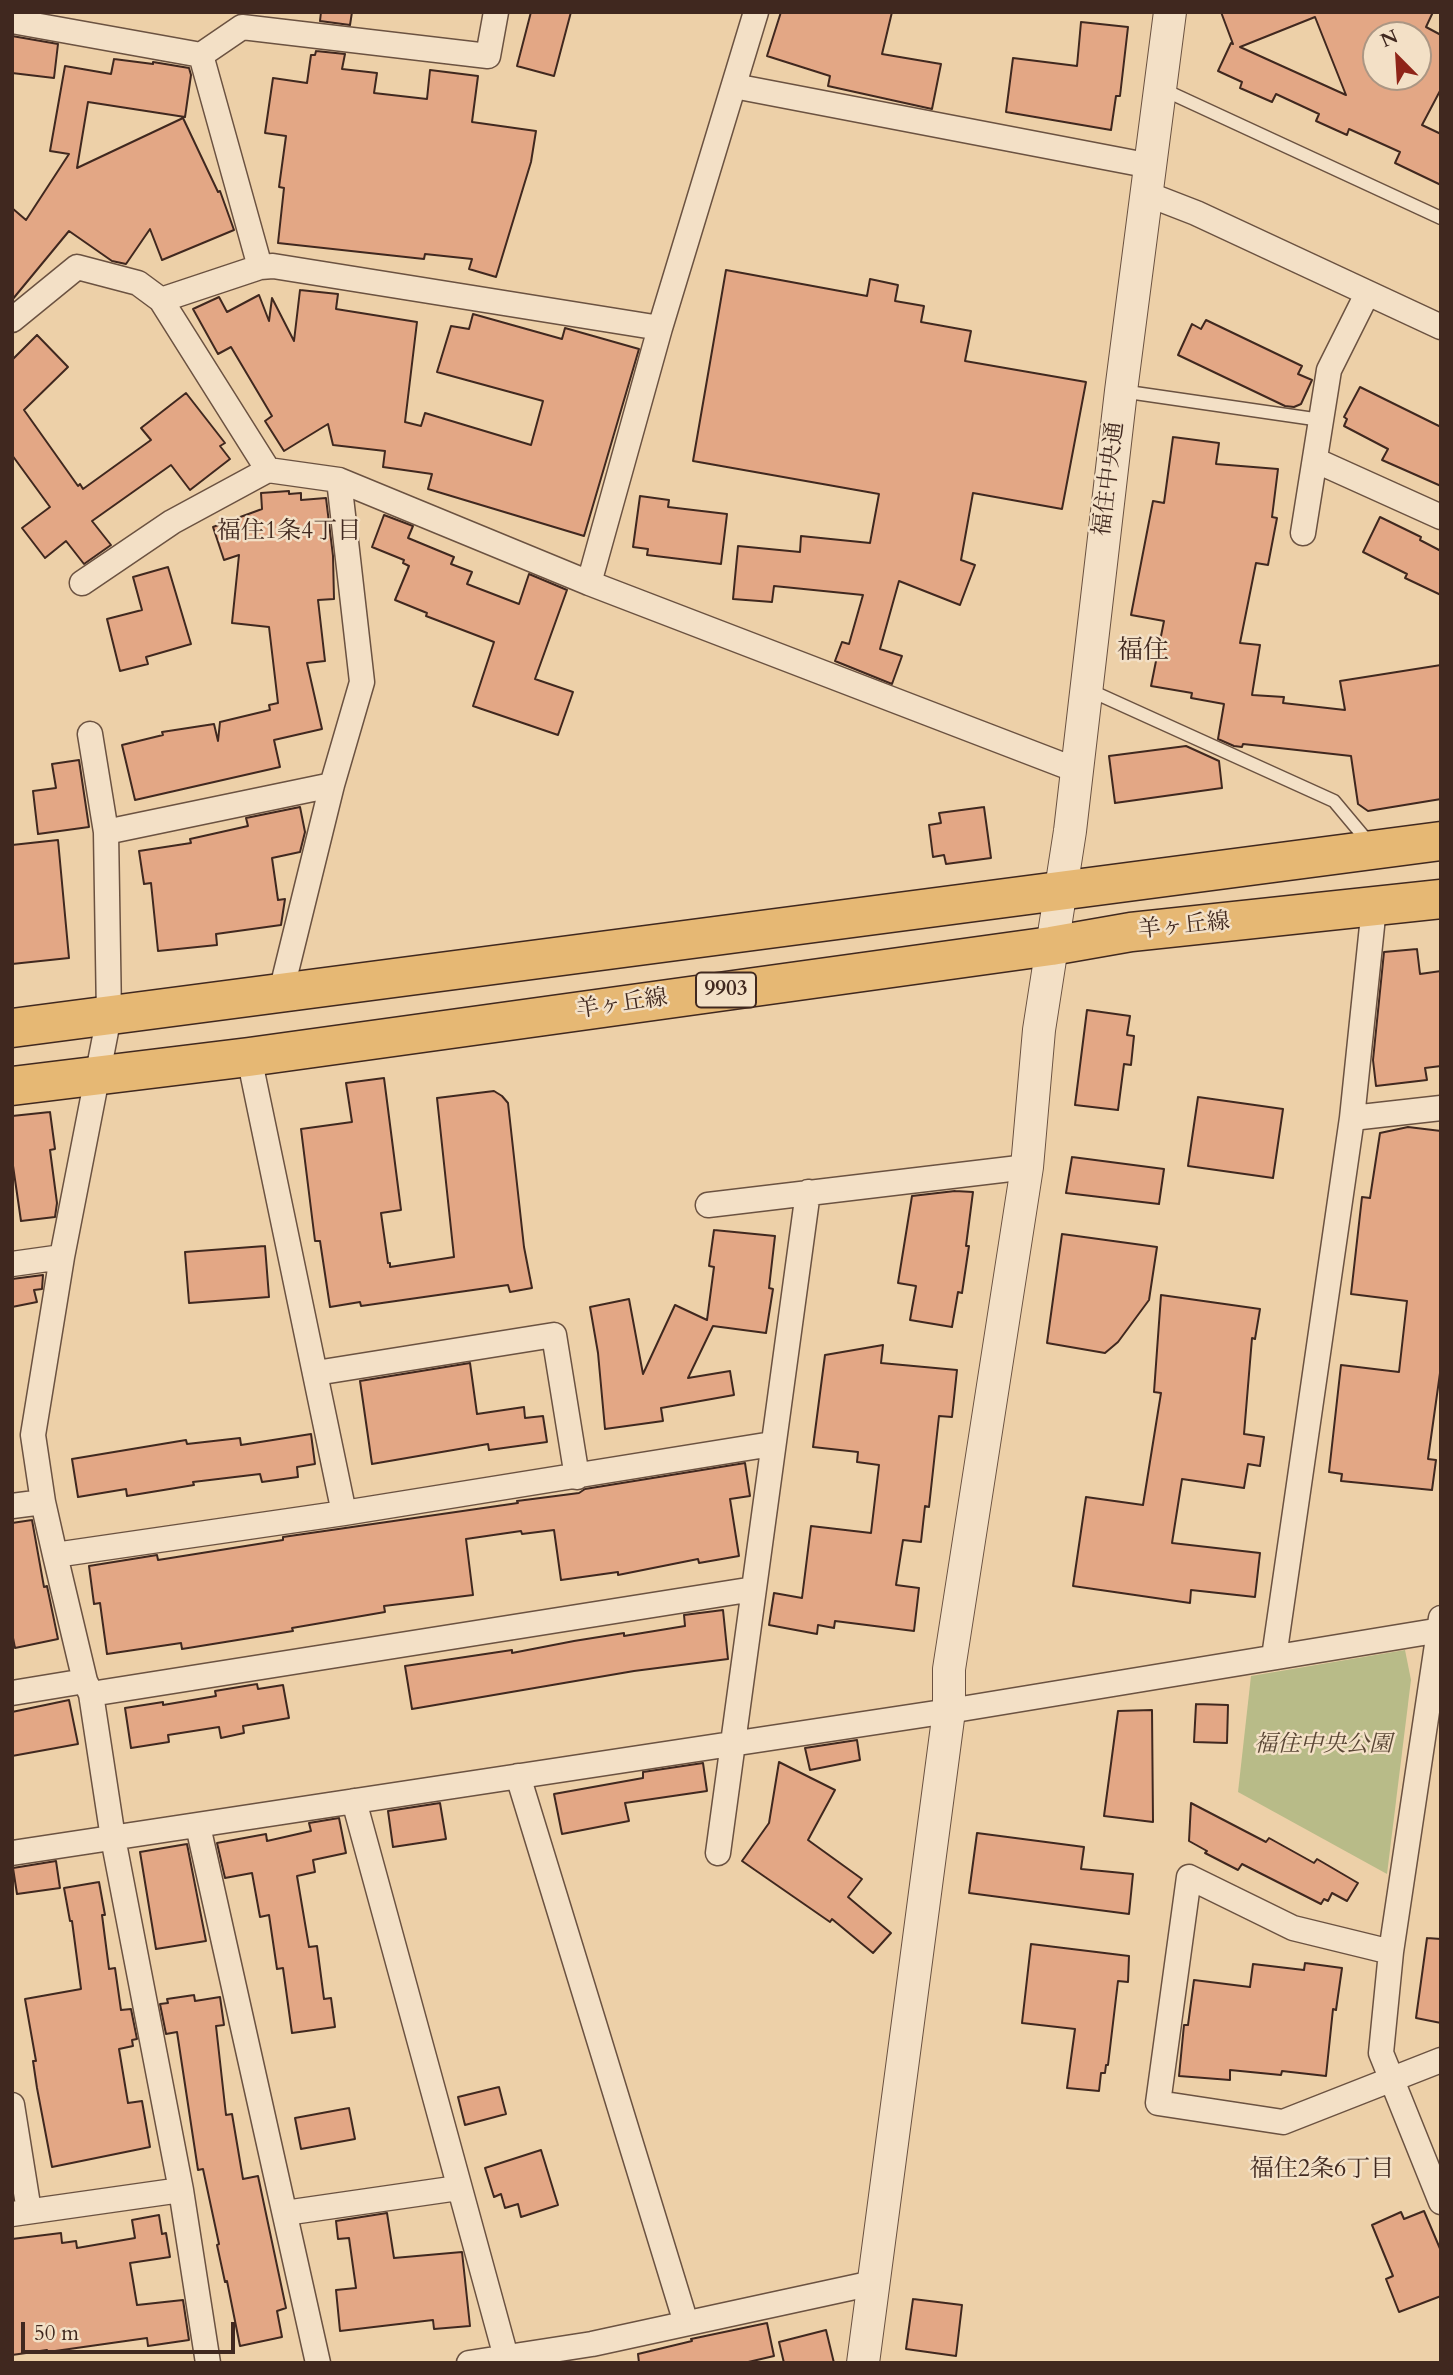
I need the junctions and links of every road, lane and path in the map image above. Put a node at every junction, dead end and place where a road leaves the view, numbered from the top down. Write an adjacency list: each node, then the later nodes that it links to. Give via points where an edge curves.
1 (496, 12): 4 (street, via 488,56)
2 (756, 12): 7 (street)
3 (1170, 12): 8 (street, 福住中央通)
4 (243, 20): 6 (street)
5 (12, 21): 6 (street)
6 (201, 55): 11 (street)
7 (734, 86): 9 (street); 16 (street)
8 (1159, 88): 9 (street, 福住中央通); 10 (lane)
9 (1149, 180): 12 (street, via 1196,213); 17 (street, 福住中央通)
10 (1441, 218)
11 (260, 267): 13 (street); 16 (street)
12 (1367, 295): 15 (street); 18 (street, via 1329,370)
13 (160, 300): 14 (street, via 138,283 76,267); 20 (street)
14 (12, 320)
15 (1441, 327)
16 (660, 328): 25 (street)
17 (1121, 391): 18 (lane); 26 (street, 福住中央通)
18 (1321, 420): 19 (street)
19 (1317, 461): 22 (street); 23 (street)
20 (268, 470): 21 (street); 24 (street, via 172,522)
21 (339, 480): 25 (street); 29 (street, via 362,682)
22 (1441, 517)
23 (1304, 533)
24 (82, 583)
25 (589, 583): 28 (street)
26 (1086, 689): 28 (street, 福住中央通); 32 (lane, via 1334,801)
27 (90, 734): 30 (street)
28 (1076, 770): 33 (street, 福住中央通)
29 (332, 785): 30 (street); 37 (street)
30 (106, 832): 38 (street)
31 (1441, 841): 32 (main road, 9903)
32 (1375, 850): 33 (main road, 9903)
33 (1060, 892): 36 (street, 福住中央通); 37 (main road, 9903)
34 (1441, 899): 35 (main road, 羊ヶ丘線 / 9903)
35 (1374, 907): 36 (main road, 羊ヶ丘線 / 9903, via 1132,932); 44 (street)
36 (1051, 946): 40 (main road, 羊ヶ丘線 / 9903); 45 (street, 福住中央通)
37 (281, 992): 38 (main road, 9903)
38 (109, 1016): 39 (main road, 9903); 41 (street)
39 (12, 1028)
40 (249, 1057): 41 (main road, 羊ヶ丘線 / 9903); 50 (street)
41 (97, 1075): 42 (main road, 羊ヶ丘線 / 9903); 48 (street)
42 (12, 1086)
43 (1441, 1108): 44 (street)
44 (1352, 1118): 59 (street)
45 (1027, 1167): 46 (street); 62 (street, 福住中央通, via 948,1670)
46 (808, 1192): 47 (street); 51 (street)
47 (708, 1205)
48 (62, 1257): 49 (street); 53 (street, via 33,1435)
49 (12, 1264)
50 (316, 1373): 52 (street, via 554,1335); 55 (street)
51 (772, 1444): 52 (street); 57 (street)
52 (577, 1477): 55 (street)
53 (43, 1502): 54 (street); 56 (street)
54 (12, 1506)
55 (344, 1513): 56 (street)
56 (55, 1555): 60 (street)
57 (754, 1589): 60 (street); 63 (street)
58 (1440, 1626): 59 (street); 70 (street)
59 (1274, 1657): 62 (street)
60 (88, 1688): 61 (street); 67 (street)
61 (12, 1693)
62 (949, 1711): 63 (street); 79 (street, 福住中央通)
63 (732, 1743): 64 (street); 69 (street)
64 (518, 1776): 65 (street); 80 (street)
65 (354, 1801): 66 (street); 74 (street)
66 (198, 1826): 67 (street); 78 (street)
67 (113, 1838): 68 (street); 75 (street)
68 (12, 1853)
69 (718, 1853)
70 (1391, 1952): 72 (street, via 1381,2053); 72 (street, via 1293,1928 1189,1877 1158,2103 1283,2122)
71 (1441, 2060): 72 (street)
72 (1391, 2079): 76 (street)
73 (12, 2105): 77 (street)
74 (458, 2188): 78 (street); 81 (street)
75 (181, 2190): 77 (street); 83 (street)
76 (1441, 2202)
77 (20, 2213)
78 (285, 2213): 84 (street)
79 (873, 2283): 80 (street); 86 (street, 福住中央通)
80 (686, 2323): 82 (street)
81 (506, 2357): 82 (street); 85 (street)
82 (550, 2357)
83 (208, 2363)
84 (318, 2363)
85 (469, 2363)
86 (863, 2363)

